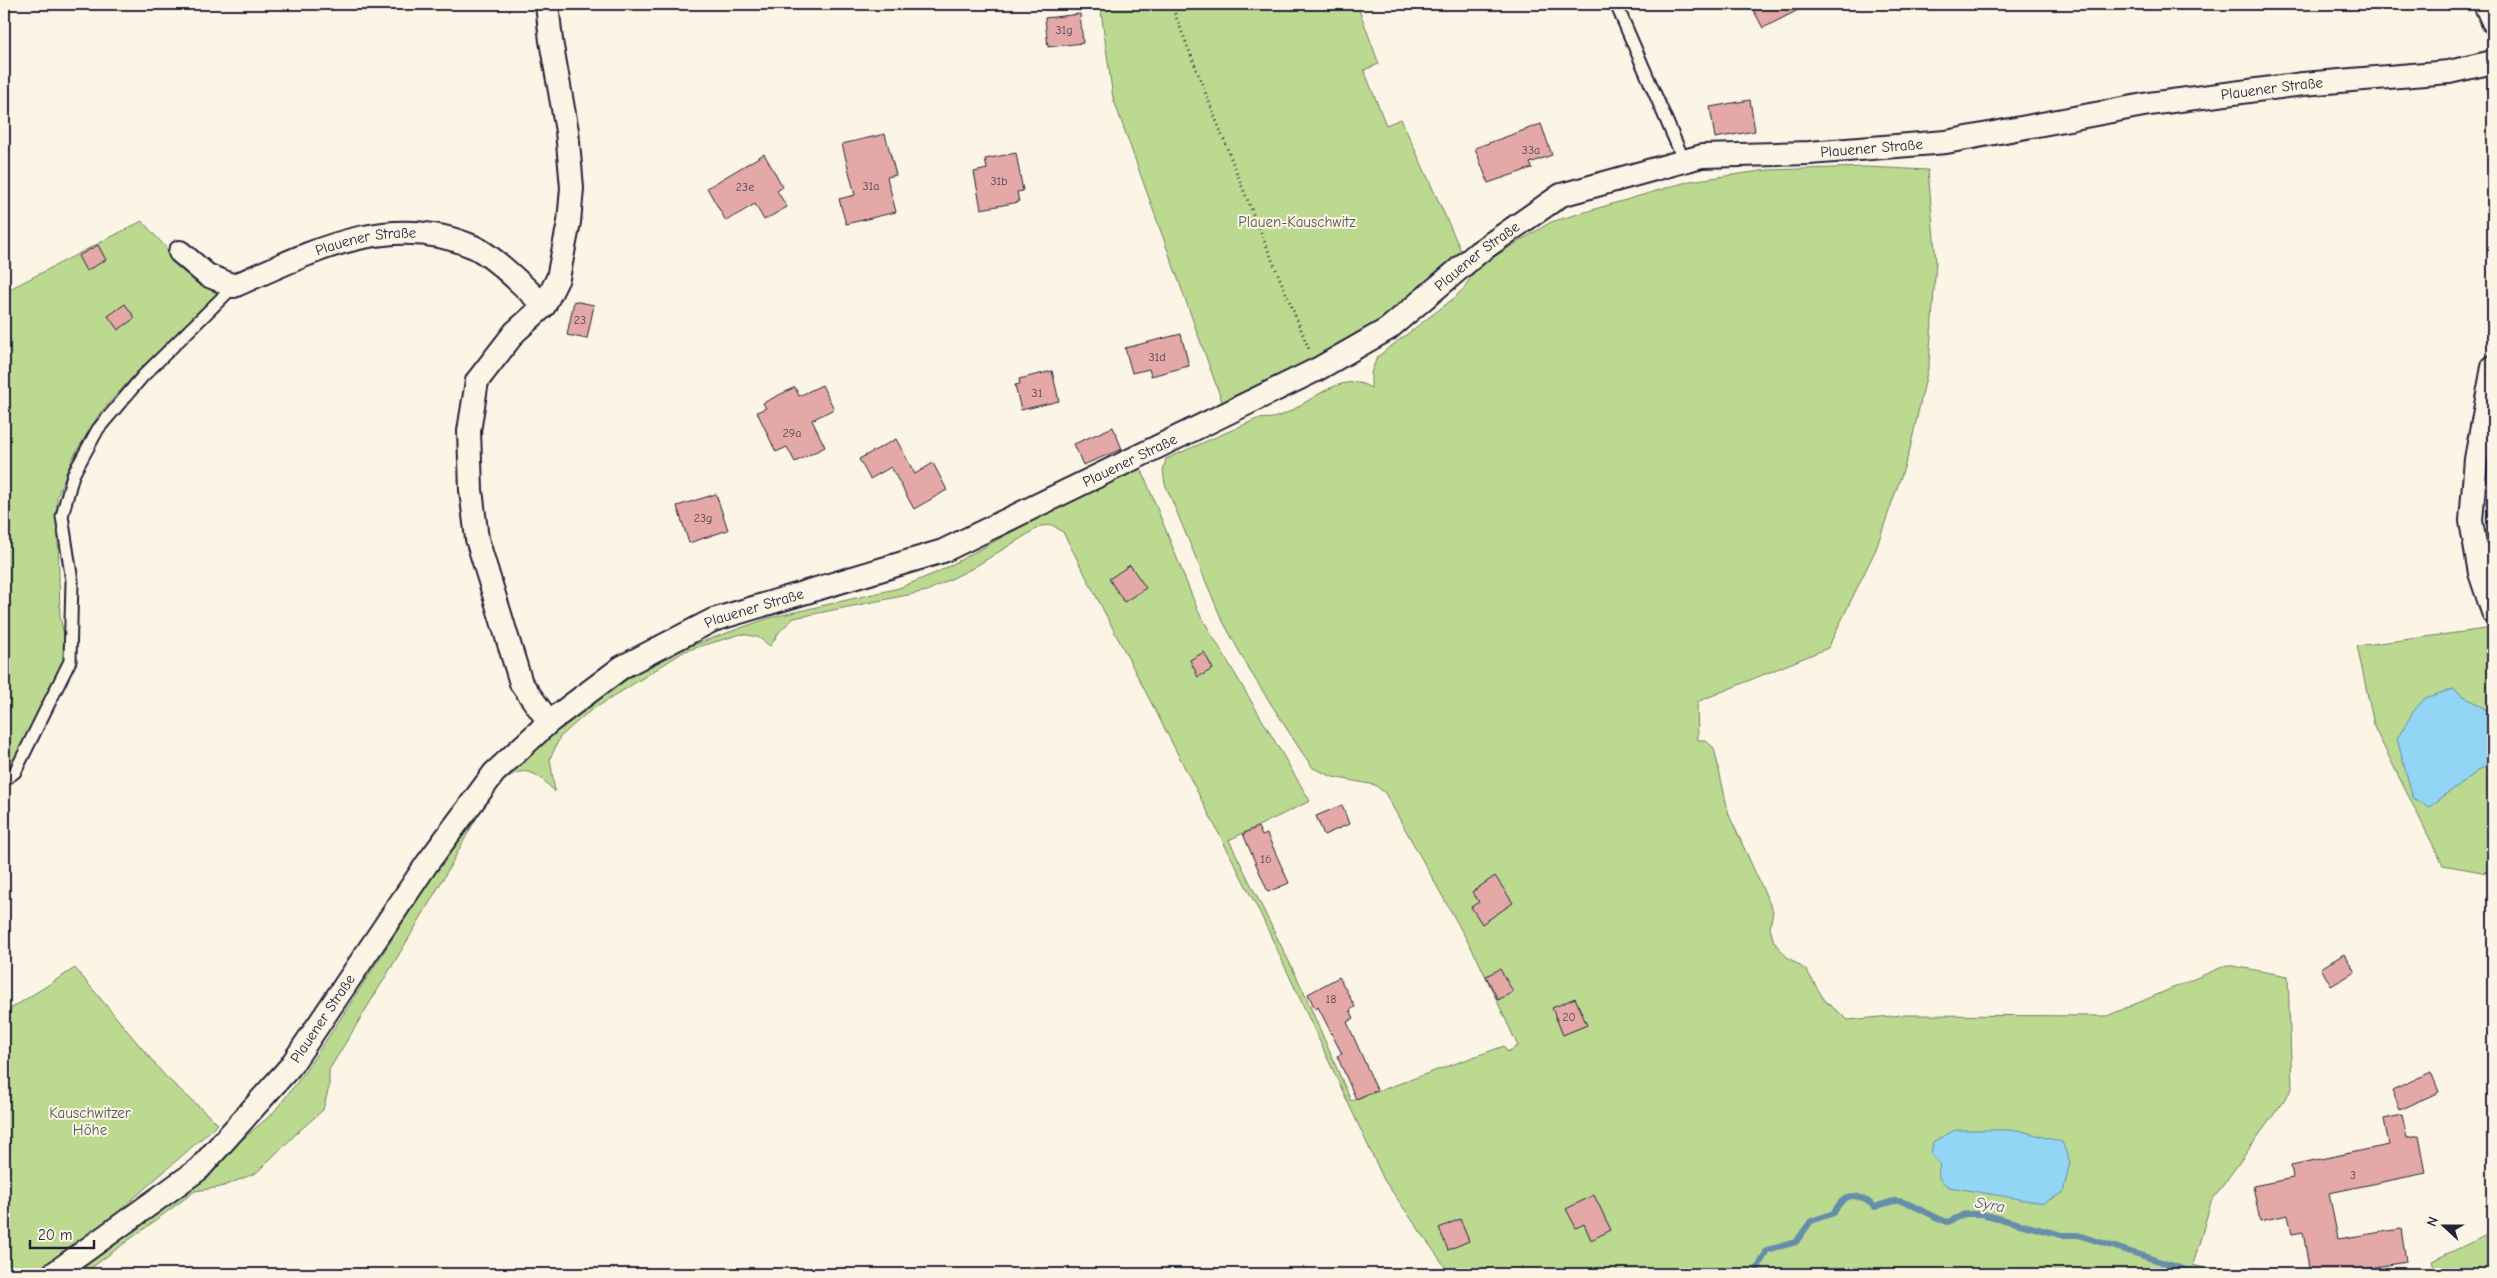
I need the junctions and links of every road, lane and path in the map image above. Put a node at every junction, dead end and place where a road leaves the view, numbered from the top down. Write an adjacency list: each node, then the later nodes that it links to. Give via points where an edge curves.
1 (547, 4): 10 (street, via 567,131 572,188 558,278)
2 (1171, 4): 12 (path)
3 (1616, 4): 7 (lane)
4 (2485, 4): 5 (street)
5 (2493, 22)
6 (2493, 62): 7 (street, Plauener Straße, via 2450,72 2303,84 2149,104 1946,142 1809,154 1702,156)
7 (1684, 161): 12 (street, Plauener Straße, via 1561,195 1479,252 1388,329)
8 (180, 252): 9 (street, via 207,275)
9 (234, 286): 10 (street, Plauener Straße, via 326,247 376,233 426,233 475,248); 15 (lane, via 143,376 98,429 73,475 62,516 72,581 70,660 15,772)
10 (544, 306): 14 (street, via 515,332 477,381 469,431 477,539 521,683)
11 (2493, 366): 13 (street, via 2476,459 2470,521 2480,573)
12 (1318, 369): 14 (street, Plauener Straße, via 943,551 713,620 622,667)
13 (2493, 612)
14 (549, 722): 16 (street, Plauener Straße, via 494,773 426,865 290,1067 205,1162)
15 (4, 780)
16 (53, 1274)

